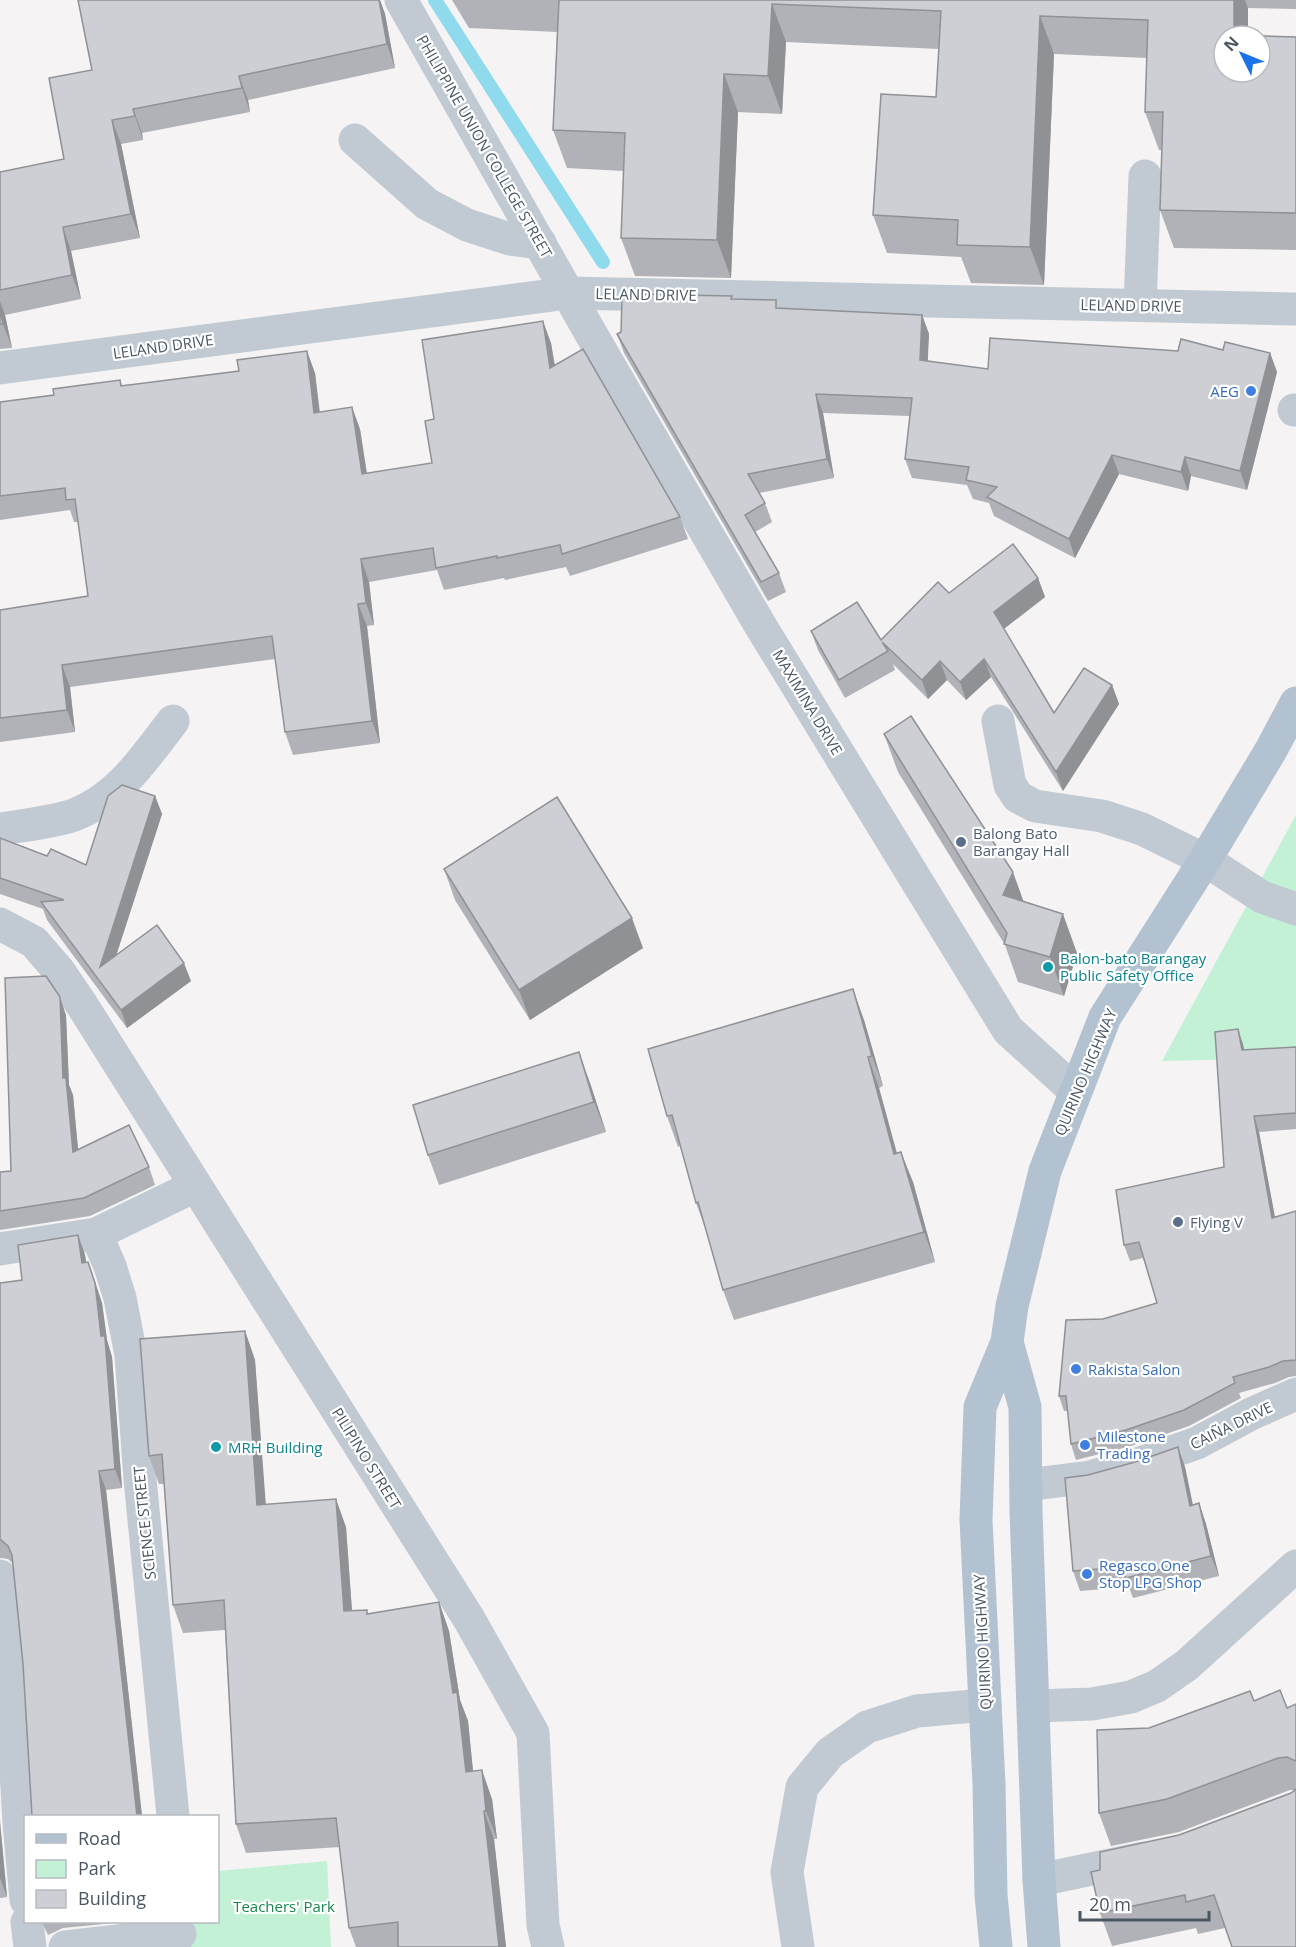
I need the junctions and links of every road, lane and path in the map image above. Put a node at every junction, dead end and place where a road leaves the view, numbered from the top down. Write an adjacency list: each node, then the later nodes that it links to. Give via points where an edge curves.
1 (401, 0): 4 (street, PHILIPPINE UNION COLLEGE STREET)
2 (356, 140): 4 (street, via 427,204 477,228 510,239)
3 (1144, 176): 6 (street)
4 (540, 243): 5 (street, PHILIPPINE UNION COLLEGE STREET)
5 (568, 293): 6 (street, LELAND DRIVE); 8 (street, LELAND DRIVE); 16 (street, MAXIMINA DRIVE, via 760,625 1008,1030)
6 (1140, 305): 7 (street, LELAND DRIVE)
7 (1296, 309)
8 (0, 368)
9 (1296, 703): 13 (main road, QUIRINO HIGHWAY)
10 (174, 721): 12 (street, via 129,777 101,802 73,815)
11 (998, 721): 13 (street, via 1010,785 1018,797 1035,806 1102,816 1142,829)
12 (0, 831)
13 (1204, 860): 14 (street, via 1254,893); 16 (main road, QUIRINO HIGHWAY, via 1105,1017)
14 (1296, 909)
15 (0, 924): 17 (street, PILIPINO STREET, via 34,942 59,971)
16 (1075, 1091): 20 (main road, QUIRINO HIGHWAY, via 1045,1171)
17 (195, 1186): 18 (street); 35 (street, PILIPINO STREET, via 469,1618 533,1734 543,1925)
18 (96, 1234): 19 (street); 27 (street, SCIENCE STREET, via 120,1298 130,1355)
19 (0, 1249)
20 (1007, 1342): 22 (main road, QUIRINO HIGHWAY, via 1025,1407); 25 (main road, QUIRINO HIGHWAY, via 980,1407 976,1520)
21 (1296, 1394): 22 (street, CAIÑA DRIVE, via 1197,1443 1137,1464 1090,1477)
22 (1026, 1485): 26 (main road, QUIRINO HIGHWAY)
23 (1296, 1566): 26 (street, via 1187,1665 1157,1686 1131,1697 1092,1704)
24 (0, 1576): 29 (street)
25 (985, 1705): 36 (street, via 917,1711 867,1727 830,1753 802,1787 787,1872); 37 (main road, QUIRINO HIGHWAY)
26 (1034, 1706): 30 (main road, QUIRINO HIGHWAY)
27 (173, 1815)
28 (1173, 1852): 30 (street)
29 (24, 1878)
30 (1039, 1880): 38 (main road, QUIRINO HIGHWAY)
31 (27, 1923): 33 (street)
32 (180, 1934): 34 (street)
33 (30, 1947)
34 (65, 1947)
35 (548, 1947)
36 (798, 1947)
37 (996, 1947)
38 (1044, 1947)

